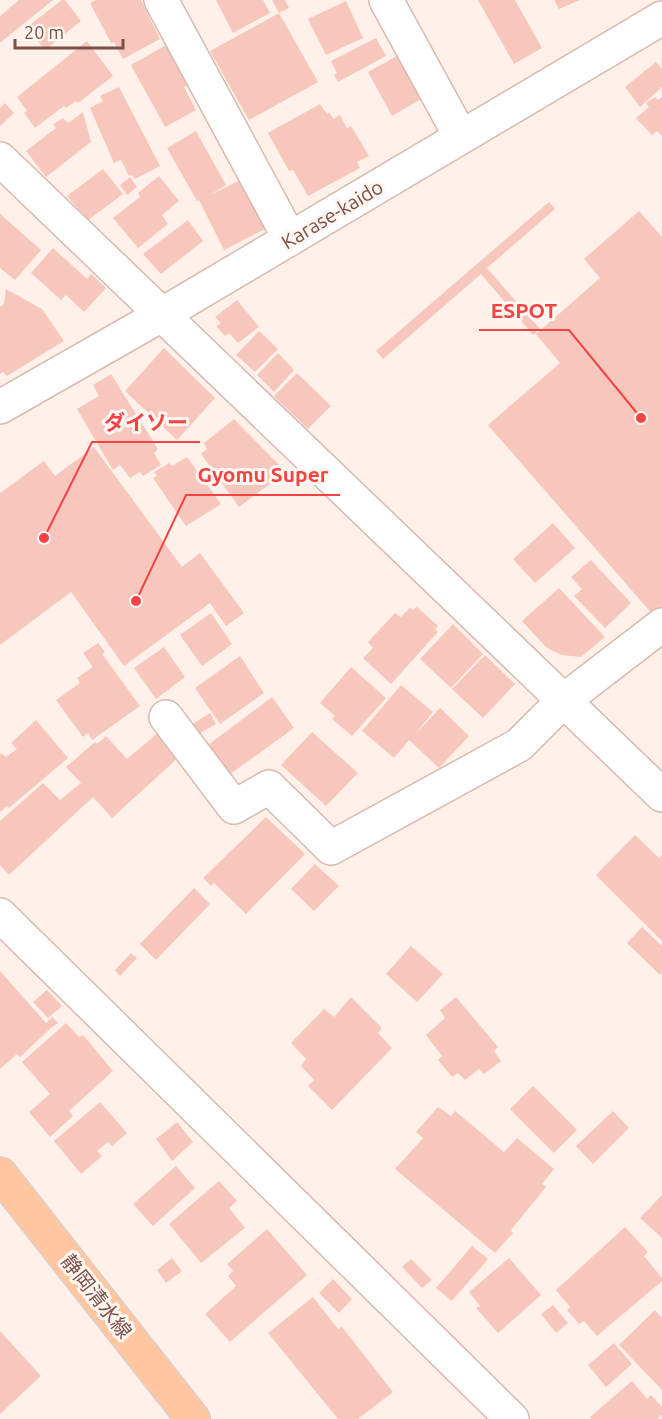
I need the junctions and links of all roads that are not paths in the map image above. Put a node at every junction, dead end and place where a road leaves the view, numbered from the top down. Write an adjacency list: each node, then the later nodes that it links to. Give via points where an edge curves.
1 (161, 0): 6 (street)
2 (386, 0): 4 (street)
3 (662, 18): 4 (street, Karase-kaido)
4 (461, 137): 6 (street, Karase-kaido)
5 (0, 159): 7 (street)
6 (290, 239): 7 (street, Karase-kaido)
7 (163, 314): 8 (street, Karase-kaido); 10 (street)
8 (0, 407)
9 (662, 625): 10 (street)
10 (563, 700): 11 (street, via 519,745 331,848 269,786 234,807); 12 (street)
11 (166, 717)
12 (662, 795)
13 (0, 915): 16 (street)
14 (0, 1174): 15 (main road, 静岡清水線)
15 (193, 1419)
16 (512, 1419)

